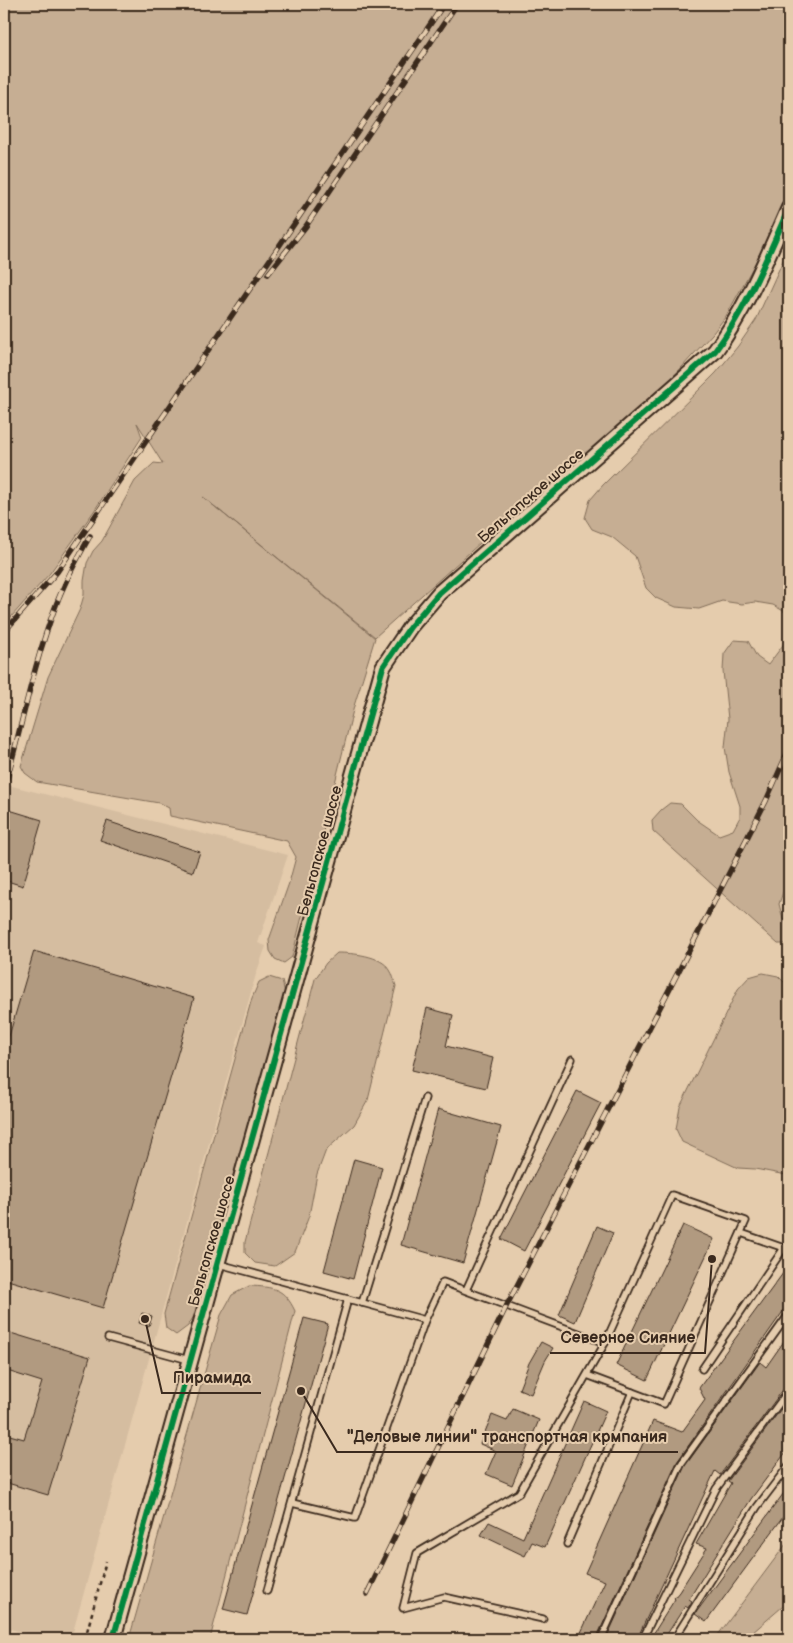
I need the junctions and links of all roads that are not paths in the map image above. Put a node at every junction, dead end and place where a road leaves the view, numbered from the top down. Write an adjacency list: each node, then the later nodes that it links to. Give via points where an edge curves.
1 (789, 208): 6 (street, Бельгопское шоссе, via 741,312 715,350 440,593 410,627 383,668)
2 (572, 1059): 7 (lane)
3 (425, 1098): 9 (lane)
4 (741, 1233): 5 (lane); 13 (lane, via 746,1221 672,1195); 18 (lane, via 664,1404)
5 (787, 1248): 15 (lane)
6 (219, 1264): 8 (lane); 14 (street, Бельгопское шоссе)
7 (466, 1290): 11 (lane, via 443,1282); 13 (lane)
8 (348, 1299): 9 (lane); 20 (lane)
9 (362, 1303): 11 (lane)
10 (789, 1314): 26 (lane, via 682,1464)
11 (425, 1320): 20 (lane, via 355,1518)
12 (108, 1338): 14 (lane)
13 (605, 1343): 16 (lane)
14 (192, 1361): 25 (street, Бельгопское шоссе)
15 (702, 1369)
16 (587, 1375): 18 (lane); 23 (lane, via 519,1493 417,1553 403,1608 444,1597)
17 (789, 1390): 24 (lane, via 716,1489)
18 (632, 1392): 21 (lane)
19 (789, 1465): 27 (lane, via 758,1507)
20 (292, 1503): 22 (lane)
21 (567, 1544)
22 (267, 1592)
23 (543, 1619)
24 (644, 1638)
25 (113, 1639)
26 (601, 1639)
27 (674, 1639)

